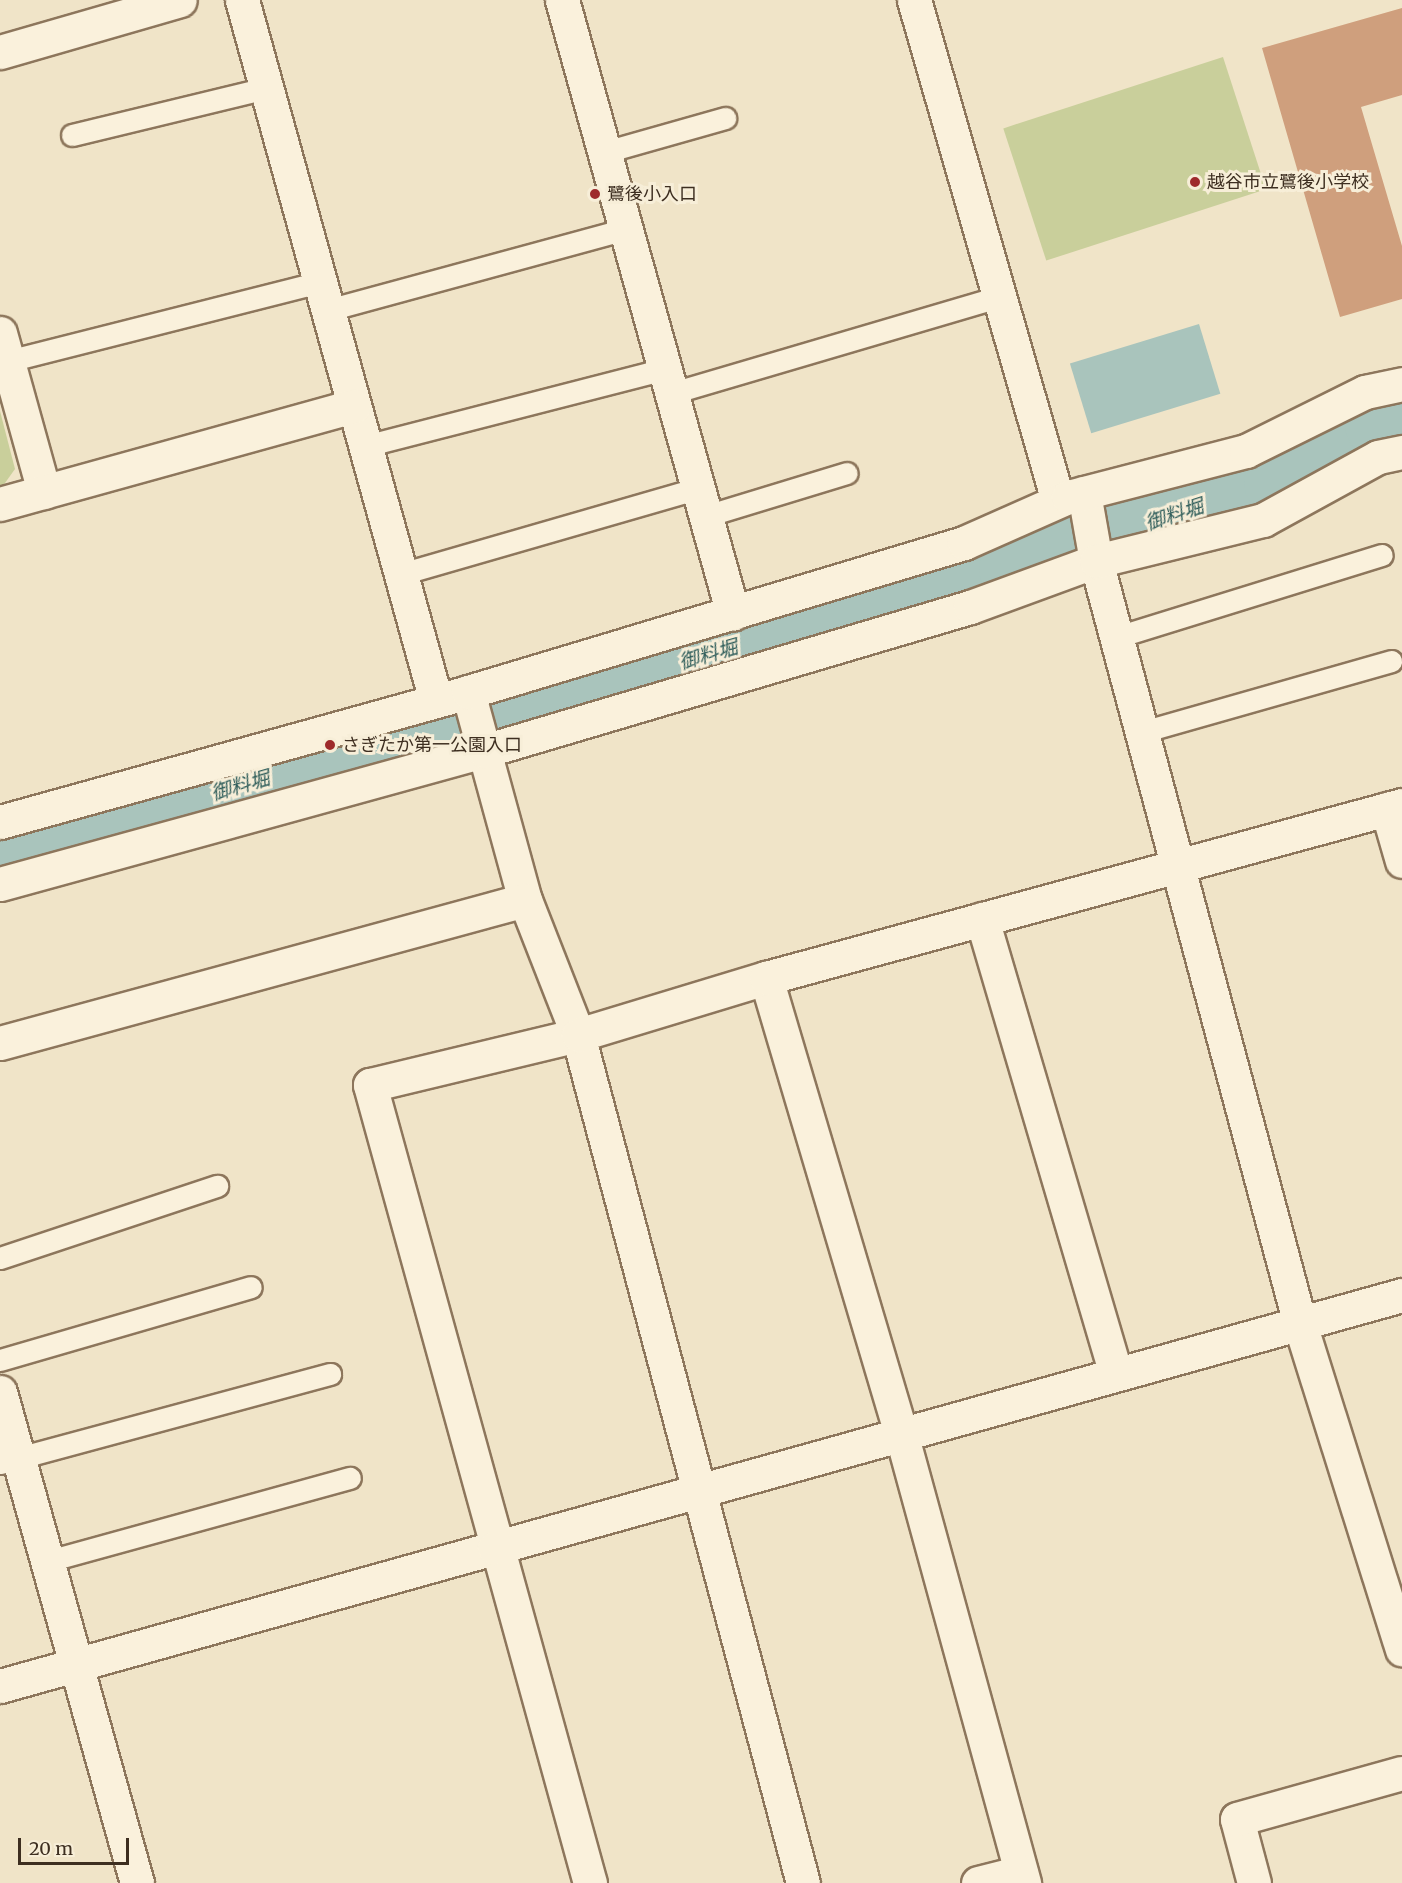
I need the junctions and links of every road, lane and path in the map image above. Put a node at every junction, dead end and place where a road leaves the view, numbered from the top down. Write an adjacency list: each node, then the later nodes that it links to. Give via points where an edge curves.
1 (180, 0): 5 (street)
2 (242, 0): 6 (street)
3 (562, 0): 9 (street)
4 (914, 0): 12 (street)
5 (0, 52)
6 (266, 88): 8 (lane); 11 (street)
7 (725, 118): 9 (lane)
8 (72, 135)
9 (605, 152): 10 (street)
10 (627, 230): 11 (lane); 14 (street)
11 (324, 296): 13 (lane); 16 (street)
12 (999, 297): 14 (lane); 23 (street)
13 (4, 347): 20 (street)
14 (668, 381): 17 (lane); 21 (street)
15 (1402, 384): 23 (street, via 1365,392 1246,451)
16 (354, 406): 17 (street); 20 (street)
17 (365, 446): 26 (street)
18 (1402, 452): 25 (street, via 1378,457 1263,520)
19 (847, 473): 21 (lane)
20 (44, 492): 22 (street)
21 (702, 502): 26 (lane); 27 (street)
22 (0, 504)
23 (1076, 505): 25 (street); 27 (street)
24 (1382, 555): 28 (lane)
25 (1095, 556): 28 (street); 33 (street, via 970,607)
26 (401, 574): 31 (street)
27 (733, 614): 30 (street)
28 (1117, 637): 32 (street)
29 (1391, 661): 32 (lane)
30 (470, 698): 31 (street); 33 (street)
31 (436, 701): 35 (street)
32 (1142, 732): 37 (street)
33 (482, 745): 38 (street); 39 (street)
34 (1395, 807): 36 (street); 37 (street)
35 (0, 822)
36 (1402, 861)
37 (1178, 866): 40 (street); 48 (street)
38 (0, 884)
39 (525, 900): 42 (street); 43 (street)
40 (982, 919): 41 (street); 51 (street)
41 (766, 978): 42 (street); 53 (street)
42 (578, 1035): 56 (street); 57 (street, via 370,1085)
43 (0, 1043)
44 (218, 1186): 45 (lane)
45 (0, 1258)
46 (251, 1287): 49 (lane)
47 (1402, 1295): 48 (street)
48 (1300, 1324): 51 (street); 59 (street)
49 (0, 1360)
50 (330, 1374): 54 (lane)
51 (1116, 1374): 53 (street)
52 (0, 1392): 54 (street)
53 (901, 1433): 56 (street); 63 (street)
54 (9, 1461): 58 (street)
55 (350, 1478): 58 (lane)
56 (699, 1489): 57 (street); 66 (street)
57 (494, 1548): 60 (street); 65 (street)
58 (48, 1561): 60 (street)
59 (1402, 1649)
60 (77, 1664): 61 (street); 64 (street)
61 (0, 1686)
62 (1402, 1773): 68 (street, via 1237,1819)
63 (1022, 1877): 67 (street)
64 (137, 1883)
65 (590, 1883)
66 (803, 1883)
67 (978, 1883)
68 (1254, 1883)

